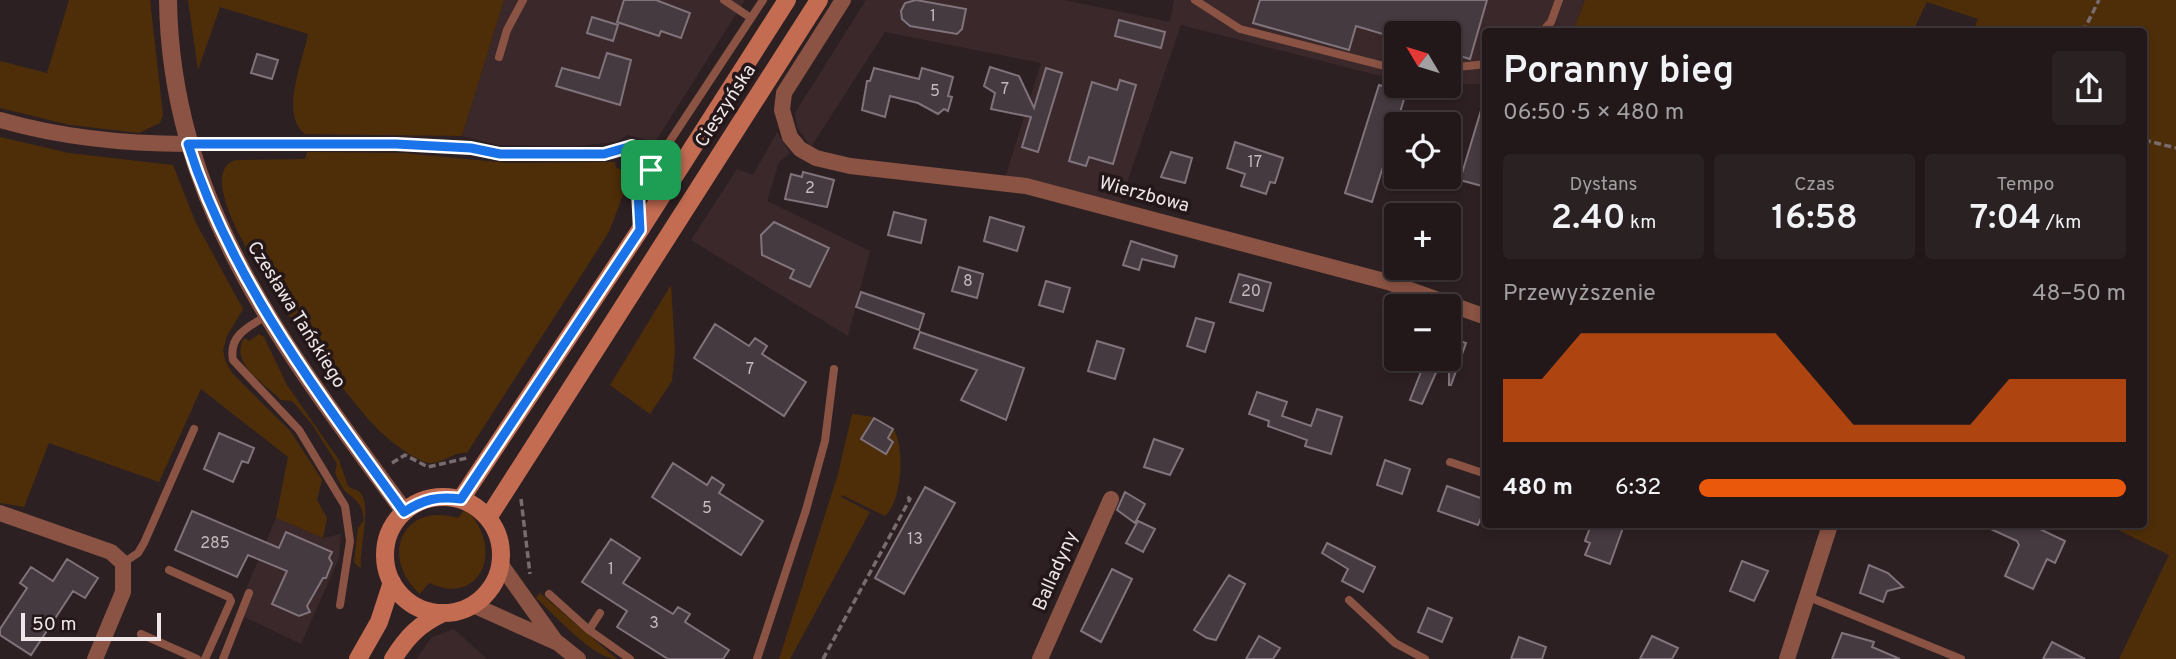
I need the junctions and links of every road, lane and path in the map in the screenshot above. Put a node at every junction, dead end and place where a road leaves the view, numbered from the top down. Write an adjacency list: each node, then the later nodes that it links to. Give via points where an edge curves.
1 (168, 0): 20 (street, Czesława Tańskiego, via 172,66)
2 (523, 0): 14 (lane)
3 (724, 0): 11 (lane)
4 (763, 0): 11 (lane)
5 (787, 0): 23 (main road, Cieszyńska)
6 (819, 0): 36 (main road, Cieszyńska)
7 (843, 0): 25 (street, Wierzbowa, via 783,93 782,110 790,137 816,158 1026,186 1388,282)
8 (1195, 0): 16 (lane, via 1240,29)
9 (1559, 0): 12 (lane)
10 (2099, 0): 13 (path)
11 (751, 18): 22 (lane)
12 (1546, 28)
13 (2085, 28)
14 (499, 57)
15 (1482, 64): 17 (lane)
16 (1384, 66)
17 (1461, 67)
18 (0, 120): 20 (street, via 101,141)
19 (2147, 141): 21 (path)
20 (188, 144): 22 (lane, via 396,144 500,154 604,154 632,146); 24 (street, Czesława Tańskiego, via 223,237)
21 (2176, 148)
22 (651, 170): 23 (lane, via 638,191)
23 (640, 230): 32 (main road, Cieszyńska)
24 (268, 315): 34 (street, Czesława Tańskiego); 46 (lane, via 237,336 231,352 233,360 299,430 345,506 350,541)
25 (1482, 316)
26 (834, 369): 61 (lane, via 825,441)
27 (194, 429): 38 (lane, via 144,543)
28 (1450, 461): 29 (lane)
29 (1482, 473)
30 (521, 495): 43 (path, via 528,570 538,588)
31 (905, 495): 62 (path, via 910,499)
32 (461, 499): 34 (main road, via 421,501); 36 (main road)
33 (1111, 499): 63 (street, Balladyny)
34 (404, 512): 41 (main road, via 394,523 385,552)
35 (0, 513): 38 (street, via 111,552)
36 (488, 518): 39 (main road, via 499,540)
37 (1829, 528): 44 (street)
38 (123, 563): 53 (street, via 123,592)
39 (501, 565): 47 (main road, via 494,583); 52 (street)
40 (169, 570): 55 (lane, via 231,601)
41 (392, 582): 48 (main road, via 414,605); 57 (main road, via 379,622)
42 (249, 593): 56 (lane)
43 (549, 594): 50 (lane)
44 (1809, 597): 65 (street); 66 (lane)
45 (1349, 600): 64 (lane, via 1395,643)
46 (340, 605)
47 (473, 605): 48 (main road); 52 (street)
48 (444, 613): 58 (main road, via 423,622)
49 (600, 613): 50 (lane)
50 (589, 630): 60 (lane)
51 (141, 634): 54 (lane)
52 (558, 643): 59 (street)
53 (95, 659)
54 (197, 659)
55 (205, 659)
56 (223, 659)
57 (358, 659)
58 (393, 659)
59 (578, 659)
60 (630, 659)
61 (757, 659)
62 (823, 659)
63 (1040, 659)
64 (1425, 659)
65 (1787, 659)
66 (1961, 659)

